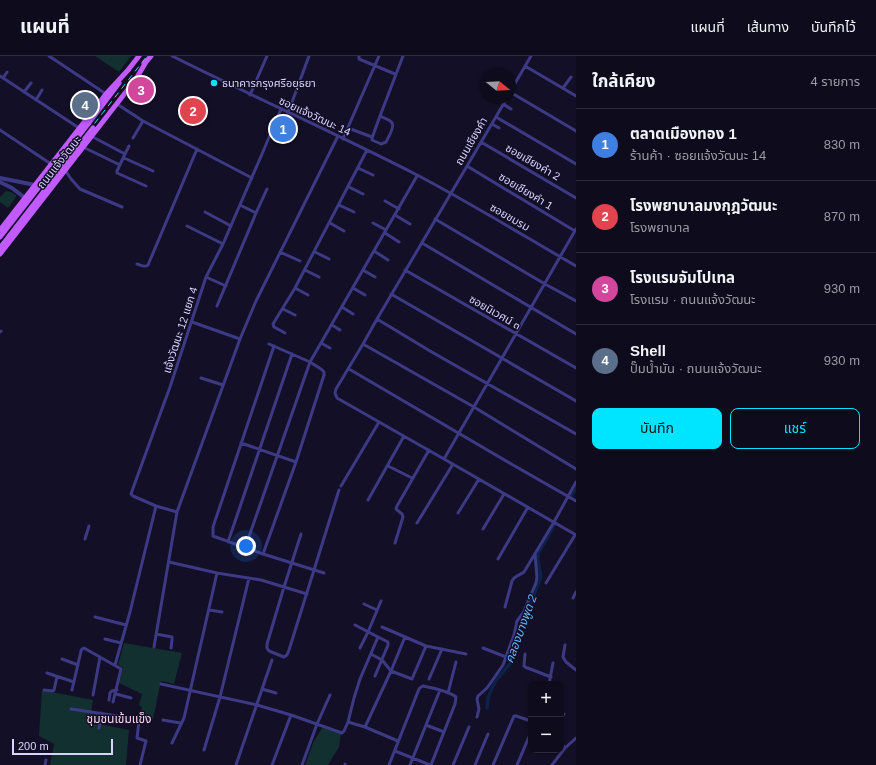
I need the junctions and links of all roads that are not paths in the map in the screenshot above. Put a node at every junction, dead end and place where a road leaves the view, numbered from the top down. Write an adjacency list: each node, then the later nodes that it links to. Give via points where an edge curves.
1 (48, 56): 25 (street)
2 (139, 56): 14 (main road, ถนนแจ้งวัฒนะ)
3 (151, 56): 11 (main road, ถนนแจ้งวัฒนะ)
4 (172, 56): 26 (street, ซอยแจ้งวัฒนะ 14)
5 (267, 56): 26 (street)
6 (309, 56): 34 (street)
7 (359, 56): 12 (street, via 359,59)
8 (378, 56): 12 (street)
9 (403, 56): 16 (street)
10 (531, 56): 13 (street)
11 (146, 62): 30 (main road, ถนนแจ้งวัฒนะ); 104 (main road, ถนนแจ้งวัฒนะ, bridge)
12 (374, 65): 16 (street); 40 (street)
13 (526, 66): 20 (street); 22 (street)
14 (129, 69): 25 (main road, ถนนแจ้งวัฒนะ); 100 (main road, ถนนแจ้งวัฒนะ, bridge)
15 (7, 72): 17 (street)
16 (396, 74): 35 (street)
17 (2, 77): 19 (street); 24 (street)
18 (570, 77): 22 (street)
19 (0, 82)
20 (516, 82)
21 (30, 84): 24 (street)
22 (563, 88): 28 (street)
23 (42, 90): 29 (street)
24 (24, 92): 29 (street)
25 (106, 94): 39 (main road, ถนนแจ้งวัฒนะ)
26 (250, 95): 32 (street, ซอยแจ้งวัฒนะ 14)
27 (516, 96): 43 (street)
28 (576, 96)
29 (36, 100): 39 (street)
30 (116, 104): 37 (street); 44 (main road, ถนนแจ้งวัฒนะ)
31 (503, 104): 33 (street); 36 (street, ถนนเชียงคำ)
32 (281, 109): 34 (street, ซอยแจ้งวัฒนะ 14); 66 (street, แจ้งวัฒนะ 12 แยก 4)
33 (511, 109)
34 (288, 112): 45 (street, ซอยแจ้งวัฒนะ 14)
35 (380, 116): 46 (street); 46 (street, via 392,122 391,131 383,144 372,140)
36 (496, 117): 38 (street, ถนนเชียงคำ); 57 (street)
37 (143, 121): 47 (street); 52 (street)
38 (492, 124): 41 (street); 49 (street, ถนนเชียงคำ)
39 (79, 128): 56 (main road, ถนนแจ้งวัฒนะ)
40 (348, 128): 46 (street); 48 (street)
41 (499, 128)
42 (0, 130): 56 (street)
43 (576, 131)
44 (91, 136): 51 (main road, ถนนแจ้งวัฒนะ); 54 (street)
45 (338, 136): 48 (street, ซอยแจ้งวัฒนะ 14); 105 (street)
46 (372, 137)
47 (134, 138)
48 (343, 139): 53 (street, ซอยแจ้งวัฒนะ 14)
49 (481, 142): 59 (street, ถนนเชียงคำ); 77 (street, ซอยเชียงคำ 2)
50 (129, 146): 54 (street)
51 (83, 147): 58 (street); 61 (main road, ถนนแจ้งวัฒนะ)
52 (197, 149): 66 (street); 113 (street, via 148,265)
53 (367, 150): 60 (street); 64 (street, ซอยแจ้งวัฒนะ 14)
54 (125, 154): 55 (street)
55 (124, 158): 58 (street); 62 (street)
56 (51, 164): 67 (main road, ถนนแจ้งวัฒนะ)
57 (576, 164)
58 (120, 165): 70 (street, via 117,171 119,174)
59 (467, 166): 74 (street, ถนนเชียงคำ); 97 (street, ซอยเชียงคำ 1)
60 (358, 168): 63 (street); 72 (street)
61 (65, 170): 71 (main road, ถนนแจ้งวัฒนะ); 82 (street, via 80,189)
62 (153, 171)
63 (373, 175)
64 (417, 176): 74 (street, ซอยแจ้งวัฒนะ 14); 83 (street)
65 (0, 178): 69 (street)
66 (252, 178): 79 (street, แจ้งวัฒนะ 12 แยก 4)
67 (40, 179): 69 (main road, ถนนแจ้งวัฒนะ); 71 (main road, via 43,186)
68 (0, 182): 76 (street)
69 (35, 185): 76 (main road, ถนนแจ้งวัฒนะ)
70 (146, 186)
71 (52, 187): 81 (main road, ถนนแจ้งวัฒนะ)
72 (349, 187): 75 (street); 80 (street)
73 (267, 190): 87 (street)
74 (450, 193): 89 (street, ถนนเชียงคำ); 109 (street, ซอยชมรม)
75 (363, 194)
76 (25, 198): 81 (main road); 84 (main road, ถนนแจ้งวัฒนะ)
77 (576, 198)
78 (385, 201): 83 (street)
79 (240, 205): 87 (street); 95 (street, แจ้งวัฒนะ 12 แยก 4)
80 (339, 205): 86 (street); 92 (street)
81 (37, 207): 90 (main road, ถนนแจ้งวัฒนะ)
82 (122, 207)
83 (398, 208): 88 (street)
84 (15, 211): 90 (main road, via 23,212); 96 (main road, ถนนแจ้งวัฒนะ)
85 (205, 212): 95 (street)
86 (354, 212)
87 (256, 213): 122 (street)
88 (395, 215): 93 (street); 99 (street)
89 (436, 219): 102 (street, ถนนเชียงคำ); 121 (street)
90 (25, 221): 108 (main road, ถนนแจ้งวัฒนะ)
91 (373, 222): 99 (street)
92 (330, 223): 98 (street); 106 (street)
93 (410, 224)
94 (187, 226): 103 (street)
95 (231, 226): 103 (street, แจ้งวัฒนะ 12 แยก 4)
96 (0, 230)
97 (576, 230): 109 (street)
98 (344, 231)
99 (386, 231): 101 (street); 107 (street)
100 (0, 237)
101 (399, 242)
102 (422, 243): 117 (street, ถนนเชียงคำ); 131 (street)
103 (223, 244): 118 (street, แจ้งวัฒนะ 12 แยก 4)
104 (0, 248)
105 (280, 252): 112 (street); 142 (street)
106 (315, 252): 110 (street); 115 (street)
107 (374, 252): 111 (street); 116 (street)
108 (0, 254)
109 (560, 257): 114 (street, ซอยชมรม); 121 (street)
110 (329, 259)
111 (388, 260)
112 (300, 261)
113 (138, 264)
114 (576, 266)
115 (305, 270): 119 (street); 123 (street)
116 (363, 270): 120 (street); 124 (street)
117 (405, 270): 125 (street, ถนนเชียงคำ); 140 (street, ซอยนิเวศน์ ๓)
118 (206, 277): 122 (street); 136 (street, แจ้งวัฒนะ 12 แยก 4)
119 (319, 277)
120 (375, 277)
121 (545, 284): 128 (street); 131 (street)
122 (226, 286): 129 (street)
123 (295, 288): 126 (street); 132 (street)
124 (353, 288): 127 (street); 130 (street)
125 (391, 294): 135 (street, ถนนเชียงคำ); 149 (street)
126 (308, 295)
127 (365, 295)
128 (576, 301)
129 (217, 306)
130 (342, 307): 133 (street); 137 (street)
131 (531, 308): 140 (street); 141 (street)
132 (283, 309): 134 (street); 139 (street, via 273,325)
133 (354, 314)
134 (295, 315)
135 (377, 319): 145 (street, ถนนเชียงคำ); 154 (street)
136 (192, 322): 142 (street); 180 (street, แจ้งวัฒนะ 12 แยก 4, via 131,494)
137 (332, 325): 138 (street); 143 (street)
138 (340, 330)
139 (285, 333)
140 (516, 334): 149 (street); 151 (street, ซอยนิเวศน์ ๓)
141 (576, 334)
142 (240, 338): 155 (street)
143 (321, 343): 147 (street); 150 (street)
144 (269, 344): 146 (street)
145 (364, 344): 152 (street, ถนนเชียงคำ); 157 (street)
146 (274, 346): 148 (street); 162 (street)
147 (330, 348)
148 (292, 354): 150 (street); 163 (street)
149 (502, 359): 154 (street); 156 (street)
150 (310, 362): 165 (street); 167 (street, via 321,369 324,375)
151 (576, 368)
152 (349, 369): 158 (street, ถนนเชียงคำ, via 336,389 337,398); 159 (street)
153 (201, 378): 155 (street)
154 (487, 383): 157 (street); 160 (street)
155 (223, 386): 182 (street)
156 (576, 401)
157 (474, 407): 159 (street); 170 (street)
158 (379, 422): 161 (street); 174 (street)
159 (458, 432): 166 (street); 177 (street)
160 (576, 434)
161 (404, 436): 164 (street); 169 (street)
162 (241, 442): 163 (street); 191 (street, via 212,531 212,536)
163 (259, 449): 165 (street); 191 (street)
164 (429, 450): 166 (street); 171 (street)
165 (277, 456): 167 (street); 193 (street)
166 (444, 458): 168 (street)
167 (296, 462): 194 (street)
168 (453, 464): 172 (street); 184 (street)
169 (388, 466): 171 (street); 178 (street)
170 (576, 469)
171 (412, 478): 192 (street, via 396,509 403,517)
172 (479, 479): 176 (street); 183 (street)
173 (576, 482): 177 (street)
174 (341, 486)
175 (338, 490): 199 (street)
176 (504, 494): 181 (street); 187 (street)
177 (568, 496): 179 (street); 185 (street)
178 (368, 500)
179 (576, 501)
180 (156, 506): 182 (street); 215 (street)
181 (528, 507): 185 (street); 196 (street)
182 (177, 512): 197 (street)
183 (458, 513)
184 (417, 522)
185 (554, 522): 189 (street); 195 (street)
186 (89, 526): 190 (street)
187 (483, 529)
188 (301, 534): 198 (street)
189 (576, 535): 203 (street)
190 (85, 539)
191 (228, 542): 193 (street)
192 (395, 543)
193 (245, 548): 194 (street)
194 (263, 554): 198 (street)
195 (535, 554): 210 (street, via 524,572 513,578); 235 (street, via 536,583 517,621)
196 (498, 559)
197 (169, 562): 200 (street); 219 (street)
198 (292, 562): 199 (street); 204 (street)
199 (314, 570): 201 (street); 206 (street)
200 (217, 572): 202 (street); 211 (street)
201 (324, 573)
202 (249, 578): 204 (street); 263 (street)
203 (546, 583)
204 (284, 587): 206 (street); 206 (street, via 267,644 269,651 284,657 289,650)
205 (576, 592): 207 (street)
206 (306, 594)
207 (572, 598)
208 (381, 601): 212 (street)
209 (364, 604): 212 (street)
210 (506, 607)
211 (209, 610): 213 (street); 256 (street)
212 (377, 610): 218 (street)
213 (222, 612)
214 (95, 617): 215 (street)
215 (126, 625): 223 (street)
216 (355, 625): 218 (street)
217 (382, 627): 221 (street)
218 (368, 632): 220 (street); 228 (street)
219 (156, 634): 226 (street); 227 (street, via 172,638)
220 (378, 637): 231 (street); 238 (street, via 388,642)
221 (405, 637): 225 (street); 244 (street)
222 (105, 639): 223 (street)
223 (121, 643): 242 (street)
224 (565, 645): 243 (street, via 563,657)
225 (426, 646): 230 (street); 244 (street, via 413,679)
226 (154, 647)
227 (171, 648)
228 (360, 648)
229 (483, 648): 235 (street)
230 (442, 649): 232 (street); 249 (street)
231 (371, 654): 238 (street); 274 (street, via 356,691)
232 (466, 654)
233 (526, 654): 248 (street, via 525,667)
234 (100, 657): 241 (street, via 84,648); 242 (street); 261 (street)
235 (506, 657): 271 (street, via 487,688 478,696)
236 (62, 659): 241 (street)
237 (272, 660): 253 (street)
238 (382, 660): 244 (street); 246 (street)
239 (456, 662): 260 (street)
240 (553, 663): 248 (street)
241 (78, 665): 251 (street)
242 (115, 665): 258 (street, via 121,669)
243 (576, 670)
244 (391, 671): 280 (street)
245 (47, 673): 247 (street)
246 (375, 676)
247 (57, 677): 251 (street); 254 (street, via 54,690)
248 (551, 677): 250 (street)
249 (429, 679)
250 (550, 681)
251 (74, 682): 255 (street)
252 (161, 684): 256 (street)
253 (262, 689): 259 (street); 267 (street)
254 (44, 690)
255 (72, 690)
256 (191, 690): 263 (street); 275 (street, via 184,718)
257 (440, 690): 260 (street); 277 (street); 285 (street, via 423,686 419,688)
258 (116, 692): 264 (street); 265 (street, via 110,693); 266 (street)
259 (276, 693)
260 (448, 693): 281 (street, via 454,695 456,700)
261 (93, 695)
262 (330, 695): 276 (street)
263 (220, 697): 267 (street); 288 (street)
264 (131, 698)
265 (109, 700)
266 (114, 702)
267 (257, 705): 270 (street); 294 (street)
268 (71, 709): 269 (street)
269 (101, 713): 279 (street); 293 (street, via 138,719 137,738 146,741)
270 (291, 715): 276 (street); 295 (street)
271 (477, 716)
272 (163, 720): 275 (street)
273 (528, 720): 302 (street, via 514,716)
274 (348, 722): 276 (street, via 342,733); 280 (street)
275 (180, 723): 286 (street)
276 (317, 724): 296 (street)
277 (426, 725): 281 (street); 290 (street)
278 (469, 727): 300 (street)
279 (99, 728)
280 (365, 728): 285 (street)
281 (444, 732): 299 (street)
282 (488, 734): 301 (street)
283 (576, 738): 287 (street)
284 (528, 739): 303 (street)
285 (398, 741): 289 (street)
286 (172, 743)
287 (566, 748): 304 (street)
288 (204, 750)
289 (395, 750): 290 (street); 297 (street)
290 (413, 758): 298 (street); 299 (street)
291 (46, 760): 292 (street)
292 (45, 765)
293 (140, 765)
294 (236, 765)
295 (272, 765)
296 (302, 765)
297 (389, 765)
298 (410, 765)
299 (431, 765)
300 (453, 765)
301 (475, 765)
302 (493, 765)
303 (517, 765)
304 (552, 765)

